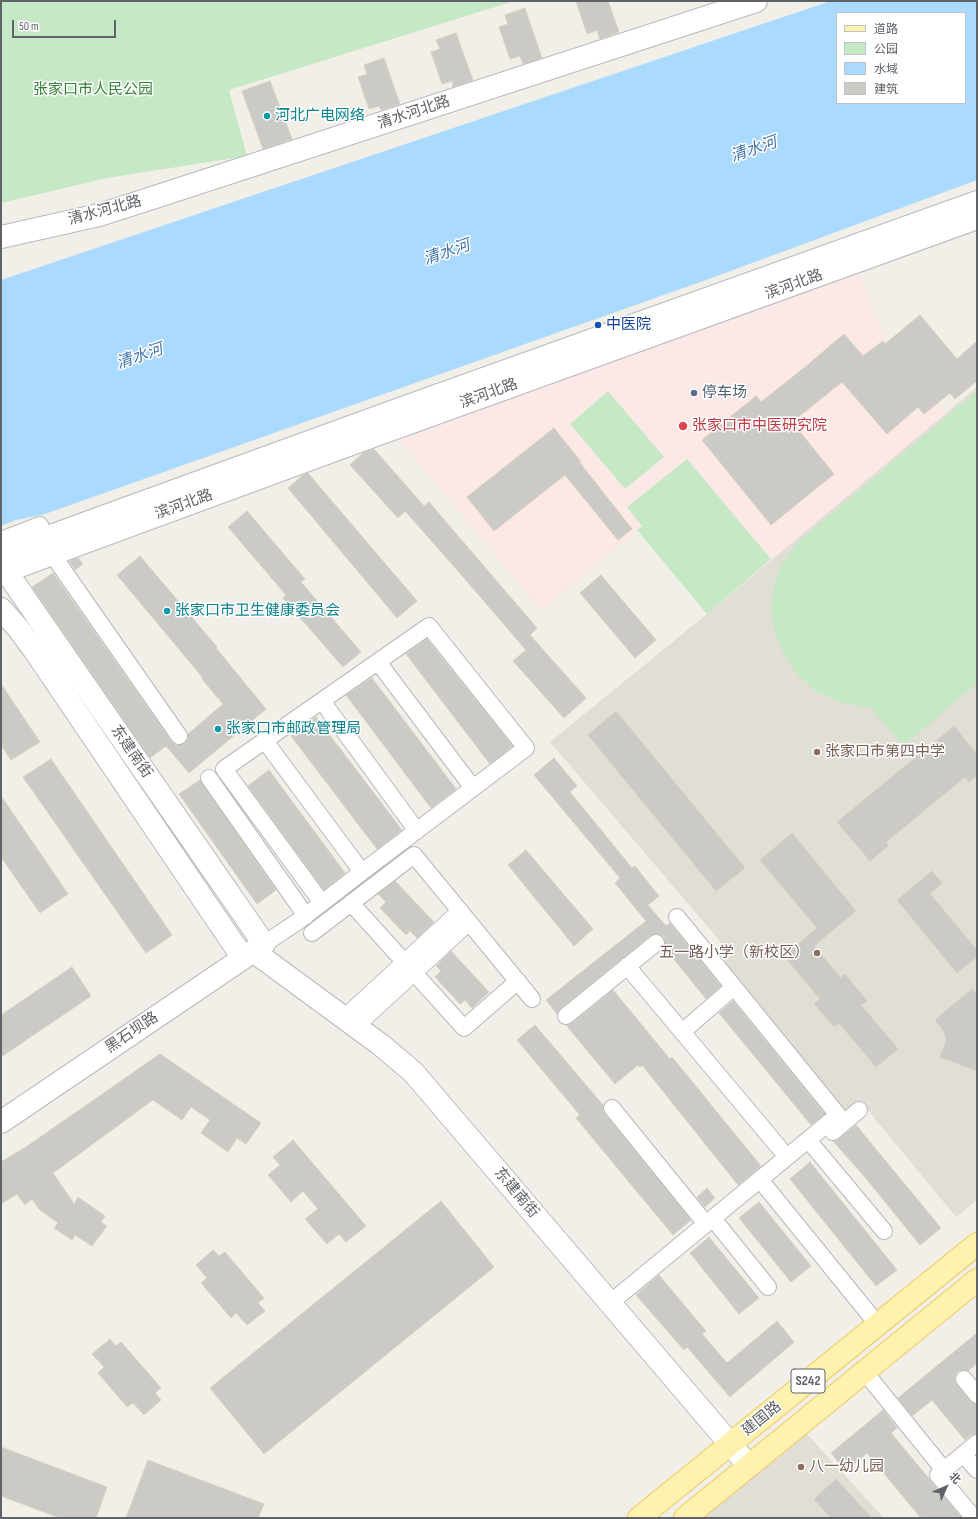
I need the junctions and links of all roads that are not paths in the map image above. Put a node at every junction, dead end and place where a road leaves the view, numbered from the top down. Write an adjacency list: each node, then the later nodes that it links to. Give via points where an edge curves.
1 (756, 1): 3 (street, 清水河北路, via 149,200 99,215)
2 (974, 214): 4 (street, 滨河北路, via 394,411)
3 (1, 237)
4 (46, 539): 5 (street); 6 (street, 滨河北路); 10 (street)
5 (1, 540)
6 (2, 564): 23 (street, 东建南街)
7 (1, 608): 23 (street, 东建南街)
8 (378, 662): 9 (street); 13 (street); 13 (street, via 429,626 526,748)
9 (322, 701): 11 (street); 14 (street)
10 (179, 736)
11 (265, 741): 15 (street); 16 (street, via 224,769)
12 (209, 778): 18 (street)
13 (473, 788): 14 (street)
14 (417, 831): 15 (street)
15 (362, 872): 16 (street)
16 (322, 903): 18 (street)
17 (351, 903): 19 (street, via 414,855); 21 (street); 25 (street)
18 (306, 916): 23 (street)
19 (464, 917): 25 (street); 26 (street)
20 (677, 917): 27 (street)
21 (312, 933)
22 (656, 943): 24 (street)
23 (253, 951): 30 (street, 东建南街); 34 (street, 黑石坝路)
24 (627, 966): 29 (street); 31 (street)
25 (409, 967): 26 (street, via 464,1028); 30 (street)
26 (518, 981): 28 (street)
27 (734, 988): 31 (street); 36 (street, via 838,1115)
28 (532, 999)
29 (566, 1016)
30 (350, 1022): 44 (street, 东建南街, via 413,1072)
31 (682, 1032): 36 (street)
32 (612, 1108): 38 (street)
33 (859, 1110): 35 (street)
34 (1, 1122)
35 (814, 1147): 37 (street); 39 (street)
36 (787, 1157): 38 (street)
37 (766, 1187): 38 (street); 45 (street)
38 (712, 1225): 41 (street); 43 (street); 44 (street)
39 (884, 1231)
40 (977, 1244): 45 (main road, 建国路 / S242)
41 (663, 1271)
42 (977, 1280): 46 (main road, 建国路 / S242)
43 (768, 1286)
44 (610, 1303): 50 (street, 东建南街)
45 (878, 1325): 50 (main road, 建国路 / S242)
46 (864, 1371): 52 (main road, 建国路 / S242); 53 (street)
47 (964, 1379): 48 (street)
48 (977, 1395)
49 (977, 1442): 51 (street)
50 (730, 1444): 52 (street, 东建南街); 55 (main road, 建国路 / S242)
51 (963, 1454): 53 (street); 54 (street)
52 (749, 1466): 56 (main road, 建国路 / S242)
53 (944, 1470): 57 (street, via 938,1475)
54 (977, 1470)
55 (639, 1518)
56 (685, 1518)
57 (974, 1518)

